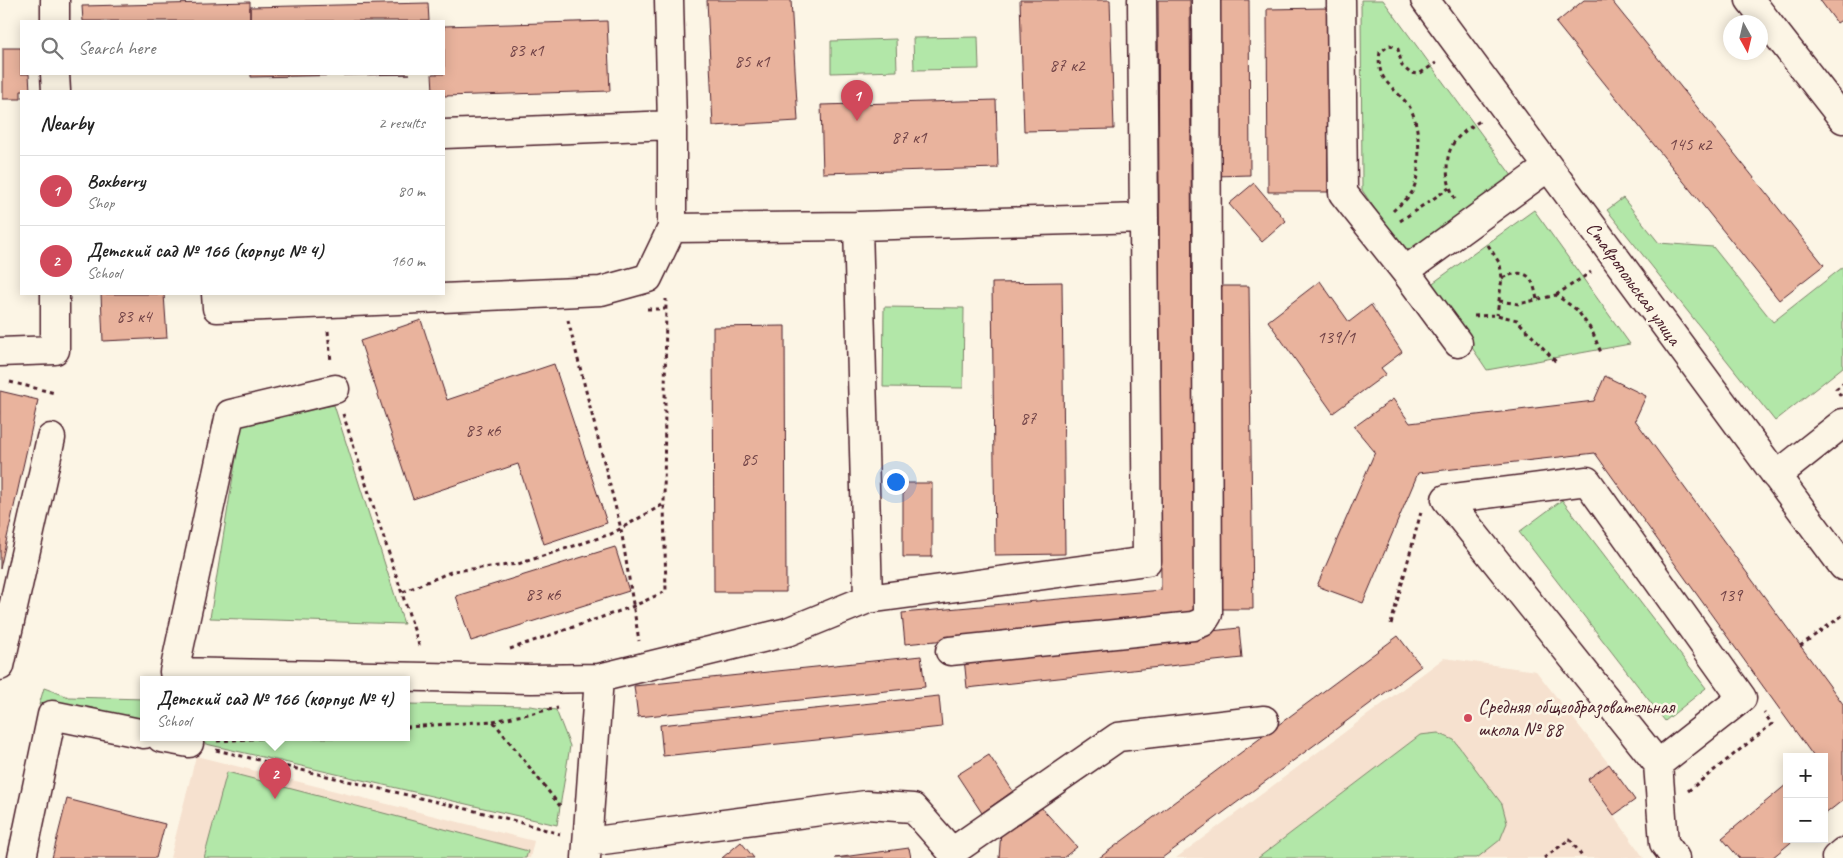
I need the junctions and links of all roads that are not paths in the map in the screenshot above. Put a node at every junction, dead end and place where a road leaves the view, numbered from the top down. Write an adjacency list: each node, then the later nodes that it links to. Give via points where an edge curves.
1 (55, 0): 8 (street)
2 (669, 0): 12 (street)
3 (1142, 0): 15 (street)
4 (1206, 0): 29 (street, via 1208,614 1203,622 1193,626)
5 (1341, 0): 18 (street, via 1343,193)
6 (1425, 0): 14 (street, Ставропольская улица)
7 (1750, 0): 11 (street)
8 (55, 20)
9 (56, 75): 10 (street)
10 (56, 90)
11 (1843, 119)
12 (672, 125): 13 (street); 17 (street)
13 (445, 134)
14 (1548, 167): 18 (street); 26 (street, Ставропольская улица)
15 (1144, 218): 16 (street); 28 (street, via 1147,561)
16 (858, 226): 17 (street); 28 (street)
17 (672, 228): 20 (street, via 648,278 601,291 217,308)
18 (1406, 271): 21 (street)
19 (55, 295): 22 (street, via 55,350)
20 (216, 295)
21 (1458, 343)
22 (0, 352)
23 (334, 389): 31 (street, via 230,414 174,672)
24 (1843, 422): 26 (street)
25 (51, 438): 30 (street)
26 (1776, 476): 27 (street, Ставропольская улица)
27 (1842, 564)
28 (868, 599): 33 (street, via 787,632)
29 (950, 651)
30 (0, 666)
31 (372, 676)
32 (410, 677): 33 (street)
33 (599, 678): 39 (street)
34 (1264, 720): 41 (street, via 1118,737)
35 (140, 733): 42 (street, via 52,715)
36 (175, 741): 37 (street)
37 (189, 744)
38 (1658, 764): 38 (street, via 1490,555 1446,499 1587,482 1742,698); 43 (street, via 1664,843)
39 (588, 850): 41 (street, via 866,805 913,808)
40 (1843, 852): 44 (street)
41 (952, 855)
42 (22, 858)
43 (1675, 858)
44 (1836, 858)

